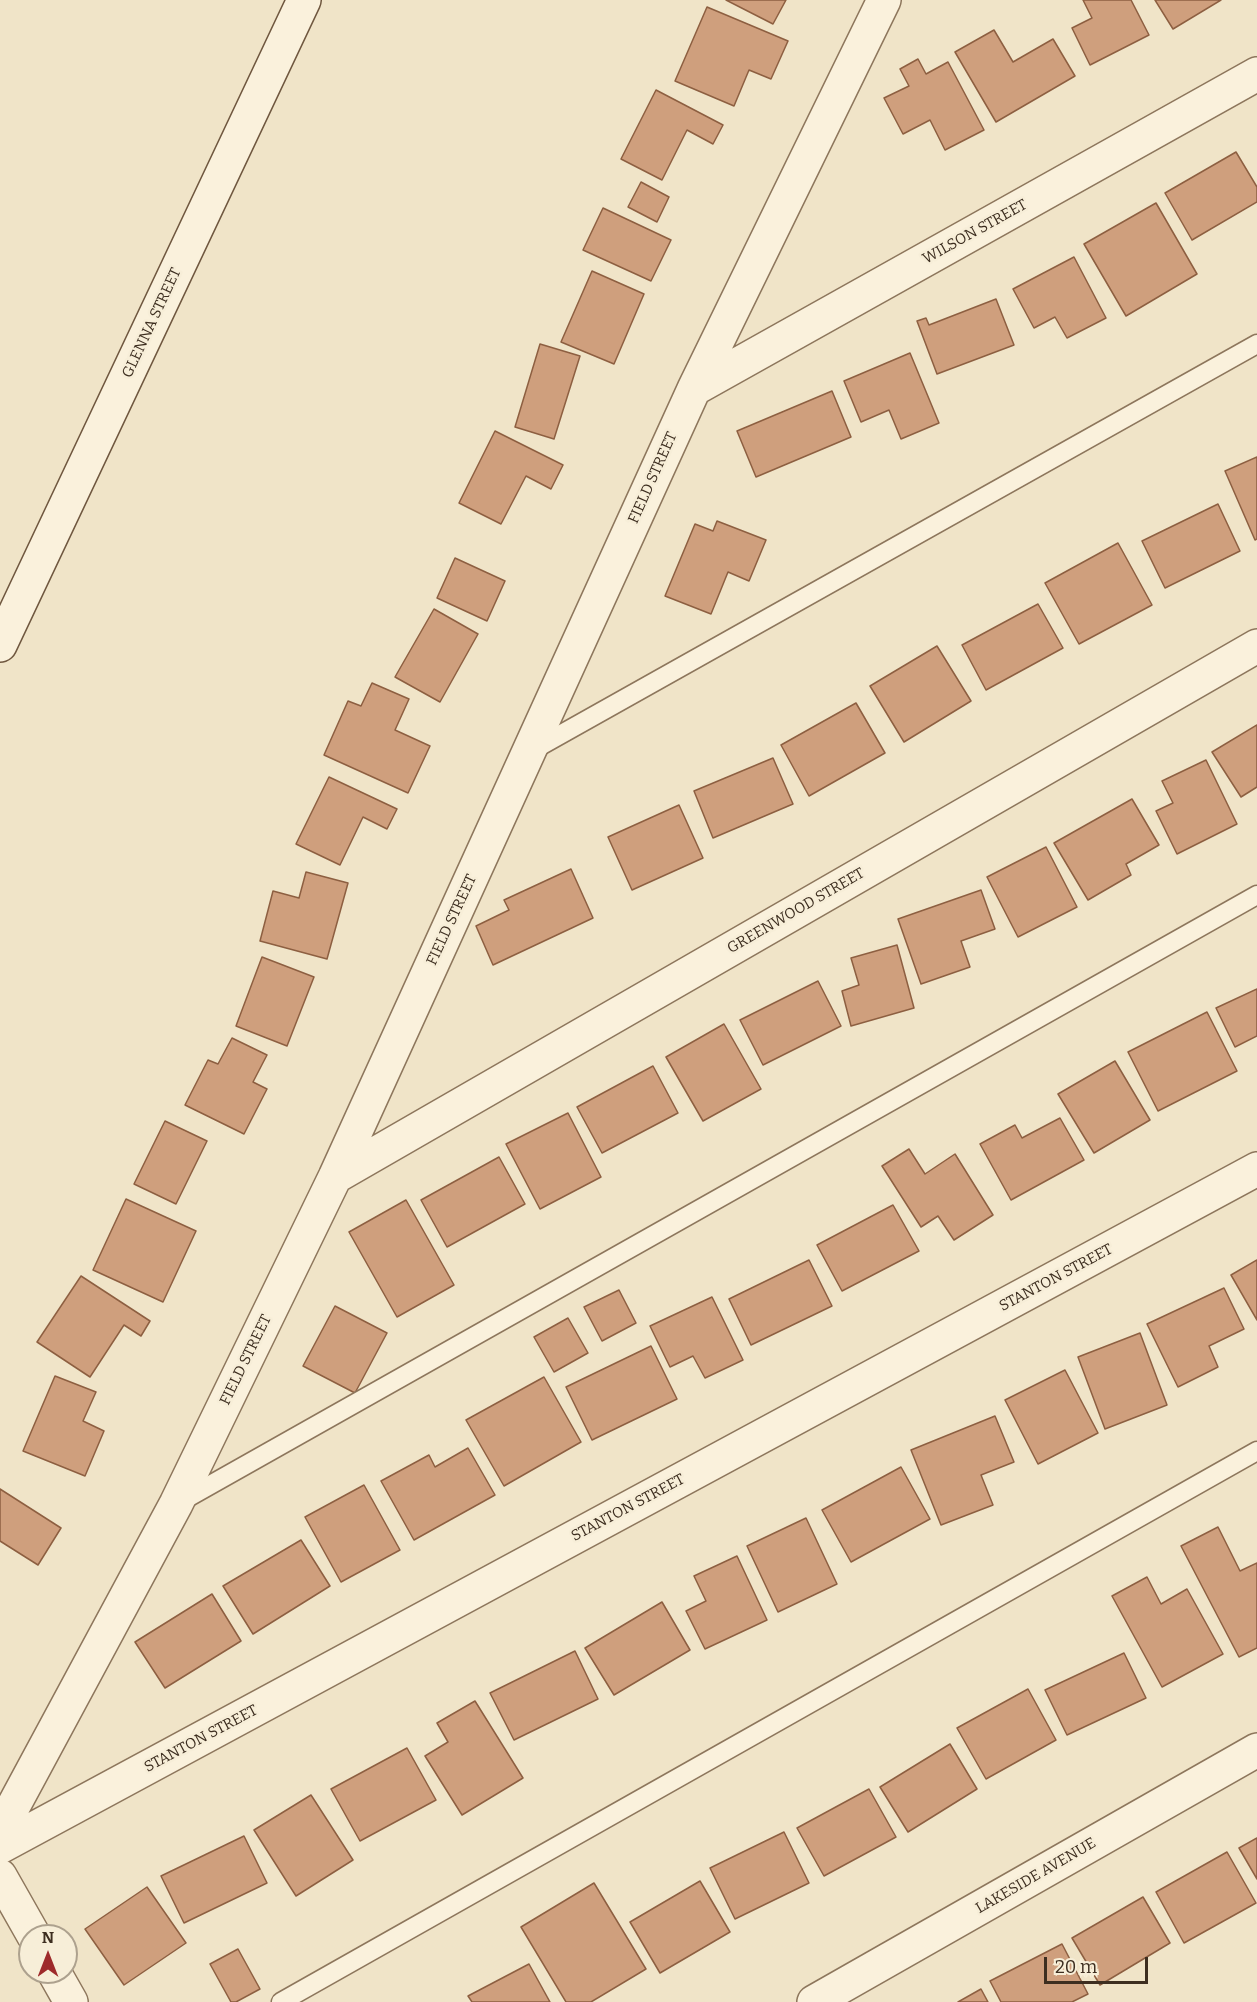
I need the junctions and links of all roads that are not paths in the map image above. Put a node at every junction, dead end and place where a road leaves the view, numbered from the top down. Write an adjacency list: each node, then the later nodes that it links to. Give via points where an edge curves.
1 (304, 0): 6 (street, GLENNA STREET)
2 (884, 0): 5 (street, FIELD STREET)
3 (1257, 74): 5 (street, WILSON STREET)
4 (1257, 344): 8 (lane)
5 (694, 389): 8 (street, FIELD STREET)
6 (0, 645)
7 (1257, 646): 11 (street, GREENWOOD STREET)
8 (529, 752): 11 (street, FIELD STREET)
9 (1257, 895): 13 (lane)
10 (1257, 1169): 16 (street, STANTON STREET)
11 (335, 1177): 13 (street, FIELD STREET)
12 (1257, 1451): 21 (lane)
13 (176, 1504): 15 (street, FIELD STREET)
14 (1257, 1750): 22 (street, LAKESIDE AVENUE)
15 (0, 1831)
16 (0, 1847)
17 (0, 1876): 18 (street)
18 (27, 1924)
19 (61, 1984): 20 (street)
20 (71, 2002)
21 (281, 2002)
22 (814, 2002)

